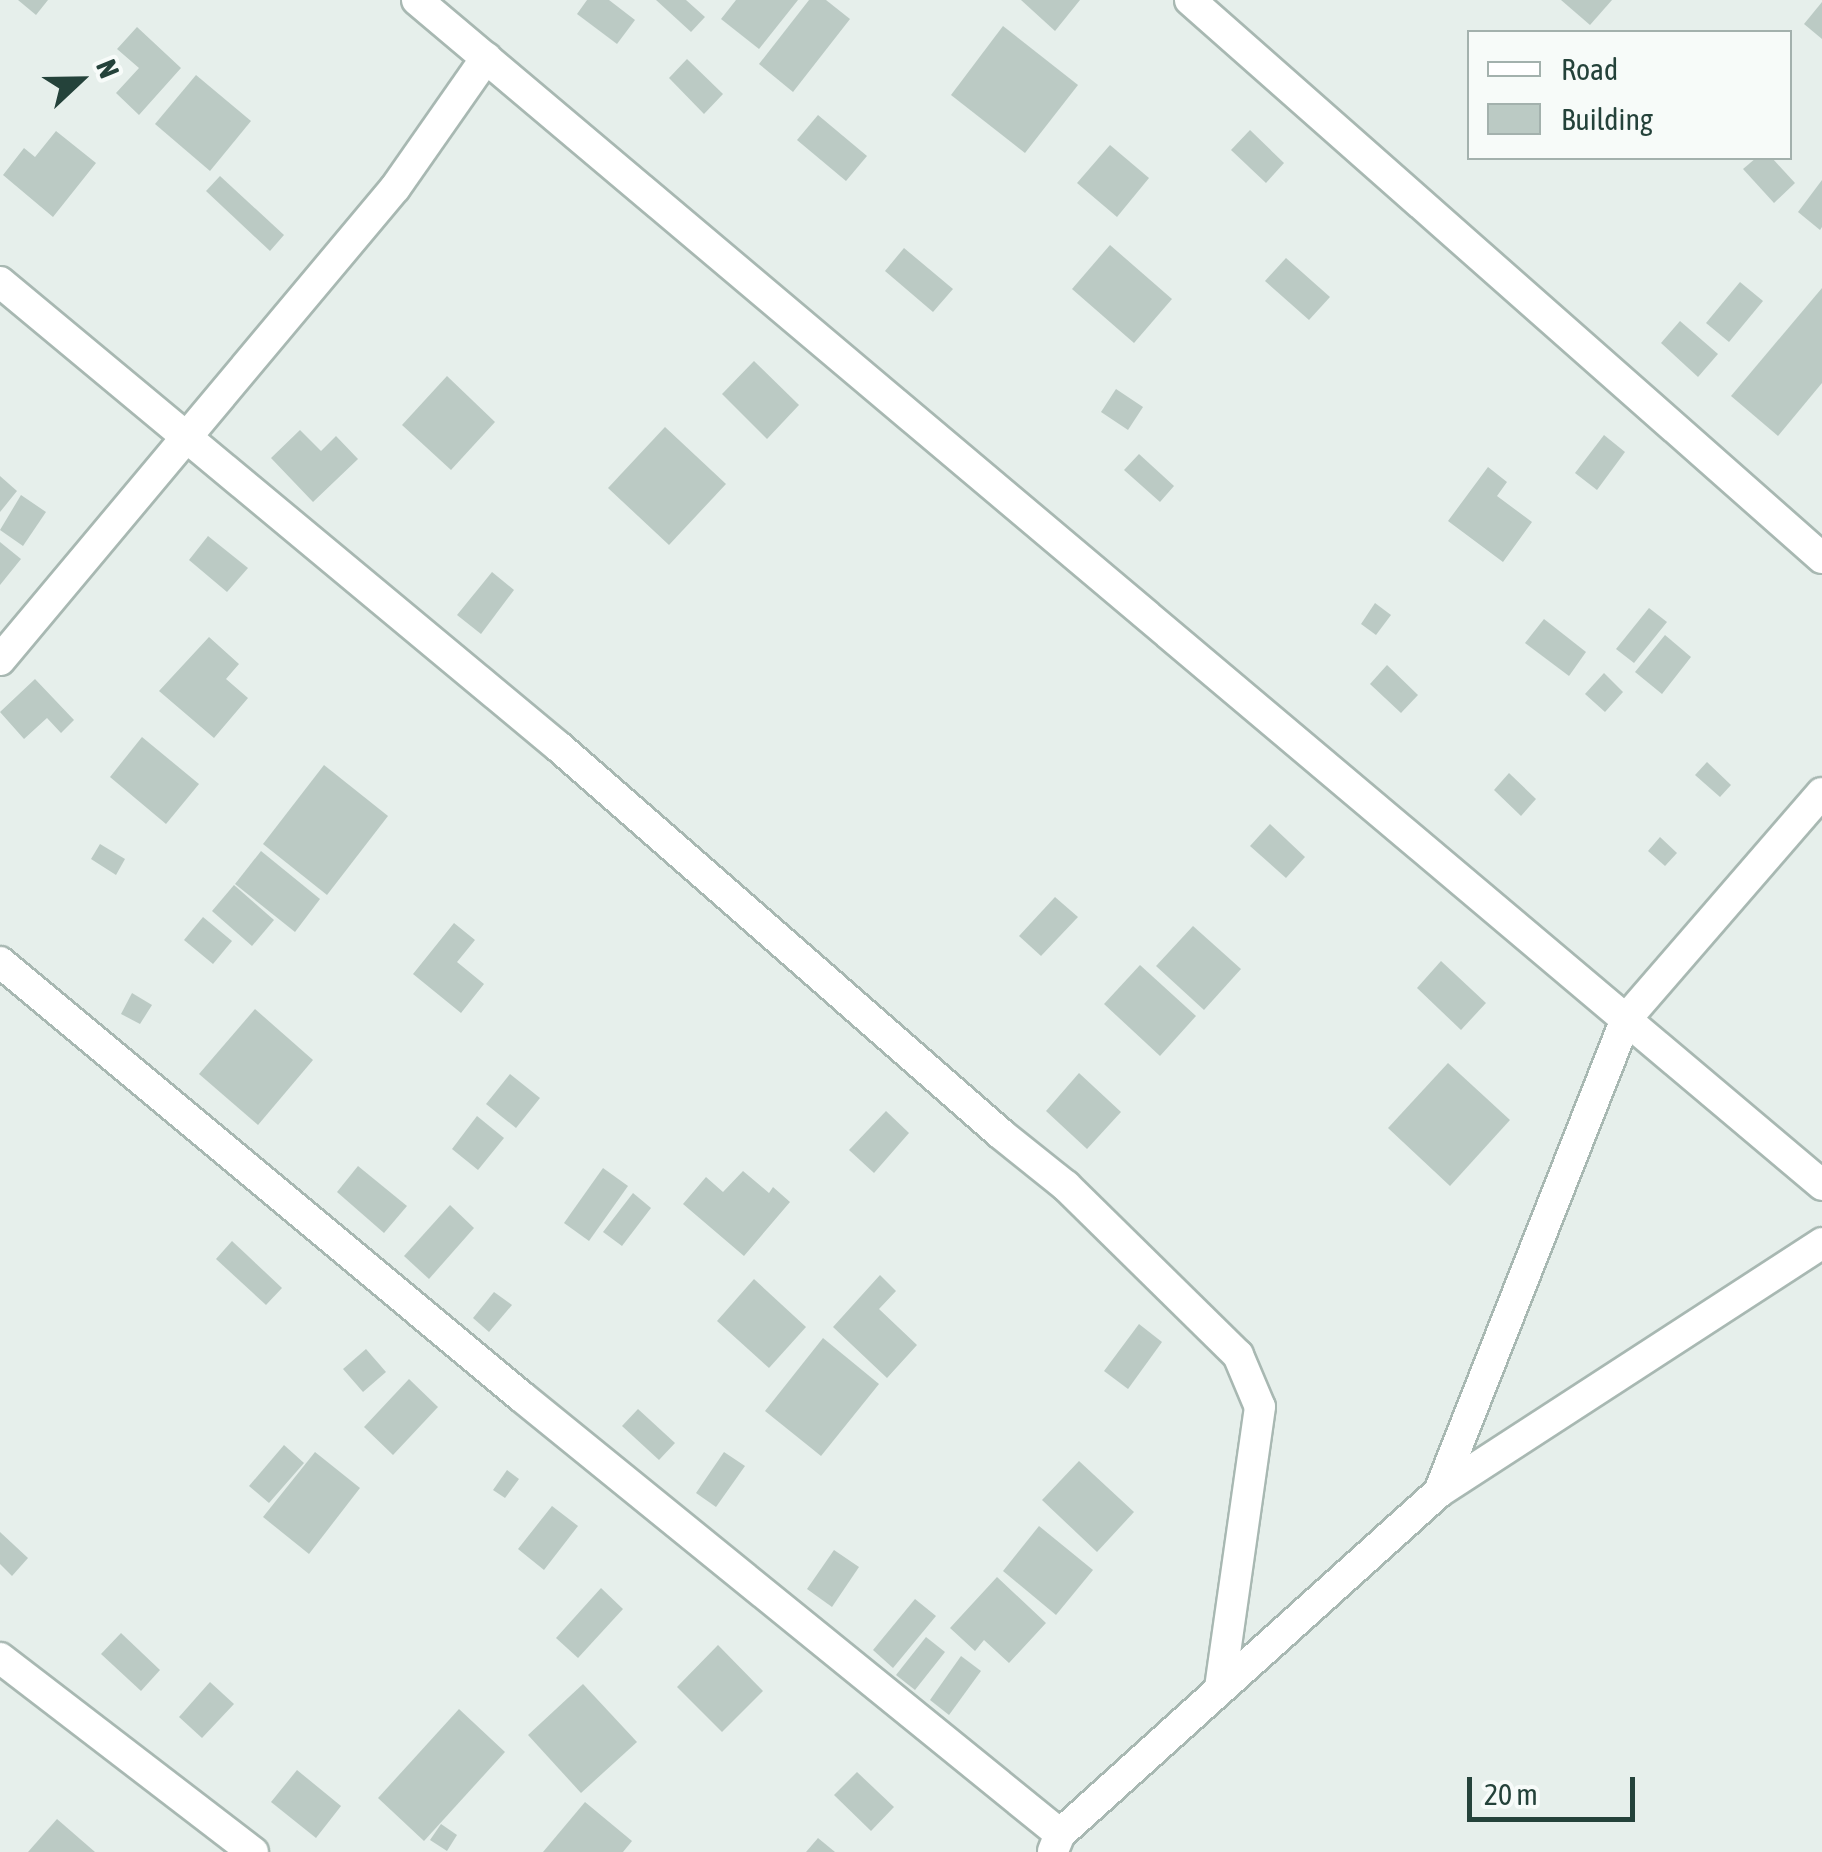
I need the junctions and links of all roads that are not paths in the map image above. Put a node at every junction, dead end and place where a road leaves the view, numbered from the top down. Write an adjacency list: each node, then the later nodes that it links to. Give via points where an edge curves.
1 (417, 0): 3 (street)
2 (1190, 0): 6 (street)
3 (486, 58): 5 (street, via 394,188); 10 (street)
4 (0, 282): 5 (street)
5 (188, 437): 7 (street); 15 (street, via 1066,1186 1238,1355 1260,1408)
6 (1822, 558)
7 (0, 660)
8 (1822, 793): 10 (street)
9 (0, 962): 16 (street)
10 (1626, 1019): 11 (street); 13 (street)
11 (1822, 1185)
12 (1822, 1243): 13 (street)
13 (1439, 1492): 15 (street)
14 (0, 1658): 17 (street)
15 (1220, 1689): 16 (street)
16 (1056, 1843)
17 (254, 1852)

